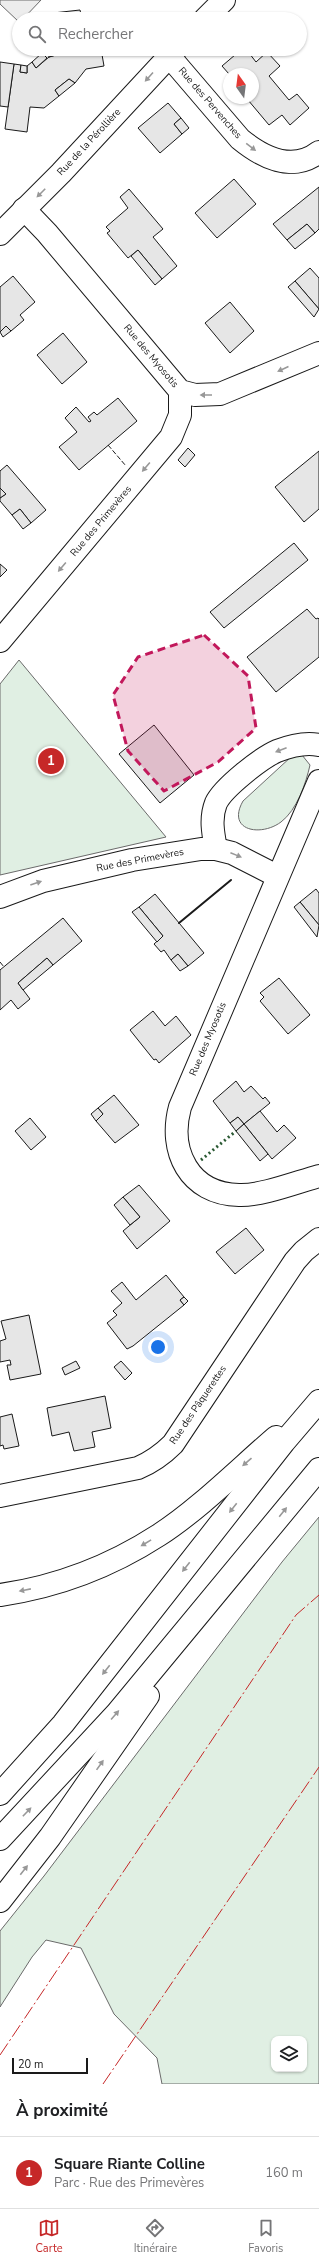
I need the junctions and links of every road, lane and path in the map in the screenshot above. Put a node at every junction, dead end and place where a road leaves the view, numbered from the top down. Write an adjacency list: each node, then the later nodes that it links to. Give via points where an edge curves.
1 (224, 0): 2 (main road)
2 (212, 12)
3 (169, 56): 6 (main road, Rue de la Pérollière, one-way to 6)
4 (176, 56): 5 (main road, Rue des Pervenches, one-way to 5, via 240,139 254,150 268,158 283,162 300,161)
5 (319, 152)
6 (24, 210): 7 (main road, Rue de la Pérollière); 9 (main road, Rue des Myosotis, via 47,233)
7 (0, 234)
8 (319, 353): 9 (main road, Rue des Myosotis, one-way to 9, via 220,394 195,395)
9 (180, 391): 10 (main road, Rue des Primevères, one-way to 10, via 180,415 171,437)
10 (0, 642)
11 (319, 745): 14 (main road, one-way to 14, via 291,746 276,752 228,788 217,802 212,816)
12 (319, 780): 13 (main road, Rue des Myosotis)
13 (310, 819): 15 (main road, Rue des Myosotis)
14 (216, 849): 15 (main road, Rue des Primevères, one-way to 15, via 232,853); 16 (main road, Rue des Primevères, one-way to 14, via 43,881 132,860 143,860 186,850)
15 (277, 876): 17 (main road, Rue des Myosotis, via 180,1107 176,1120 176,1140 181,1160 188,1171 199,1182 225,1194 255,1193)
16 (0, 897)
17 (319, 1176)
18 (319, 1239): 21 (main road, Rue des Pâquerettes, via 304,1251 296,1262 173,1444 162,1455 152,1463 138,1468)
19 (319, 1400): 23 (main road, one-way to 23, via 160,1534 86,1572 34,1588); 24 (main road, one-way to 24, via 68,1718)
20 (319, 1469): 22 (main road, one-way to 20)
21 (0, 1496)
22 (232, 1575): 25 (main road, one-way to 22, via 117,1713); 26 (main road, one-way to 22, via 50,1837)
23 (0, 1595)
24 (0, 1794)
25 (0, 1840)
26 (0, 1900)

